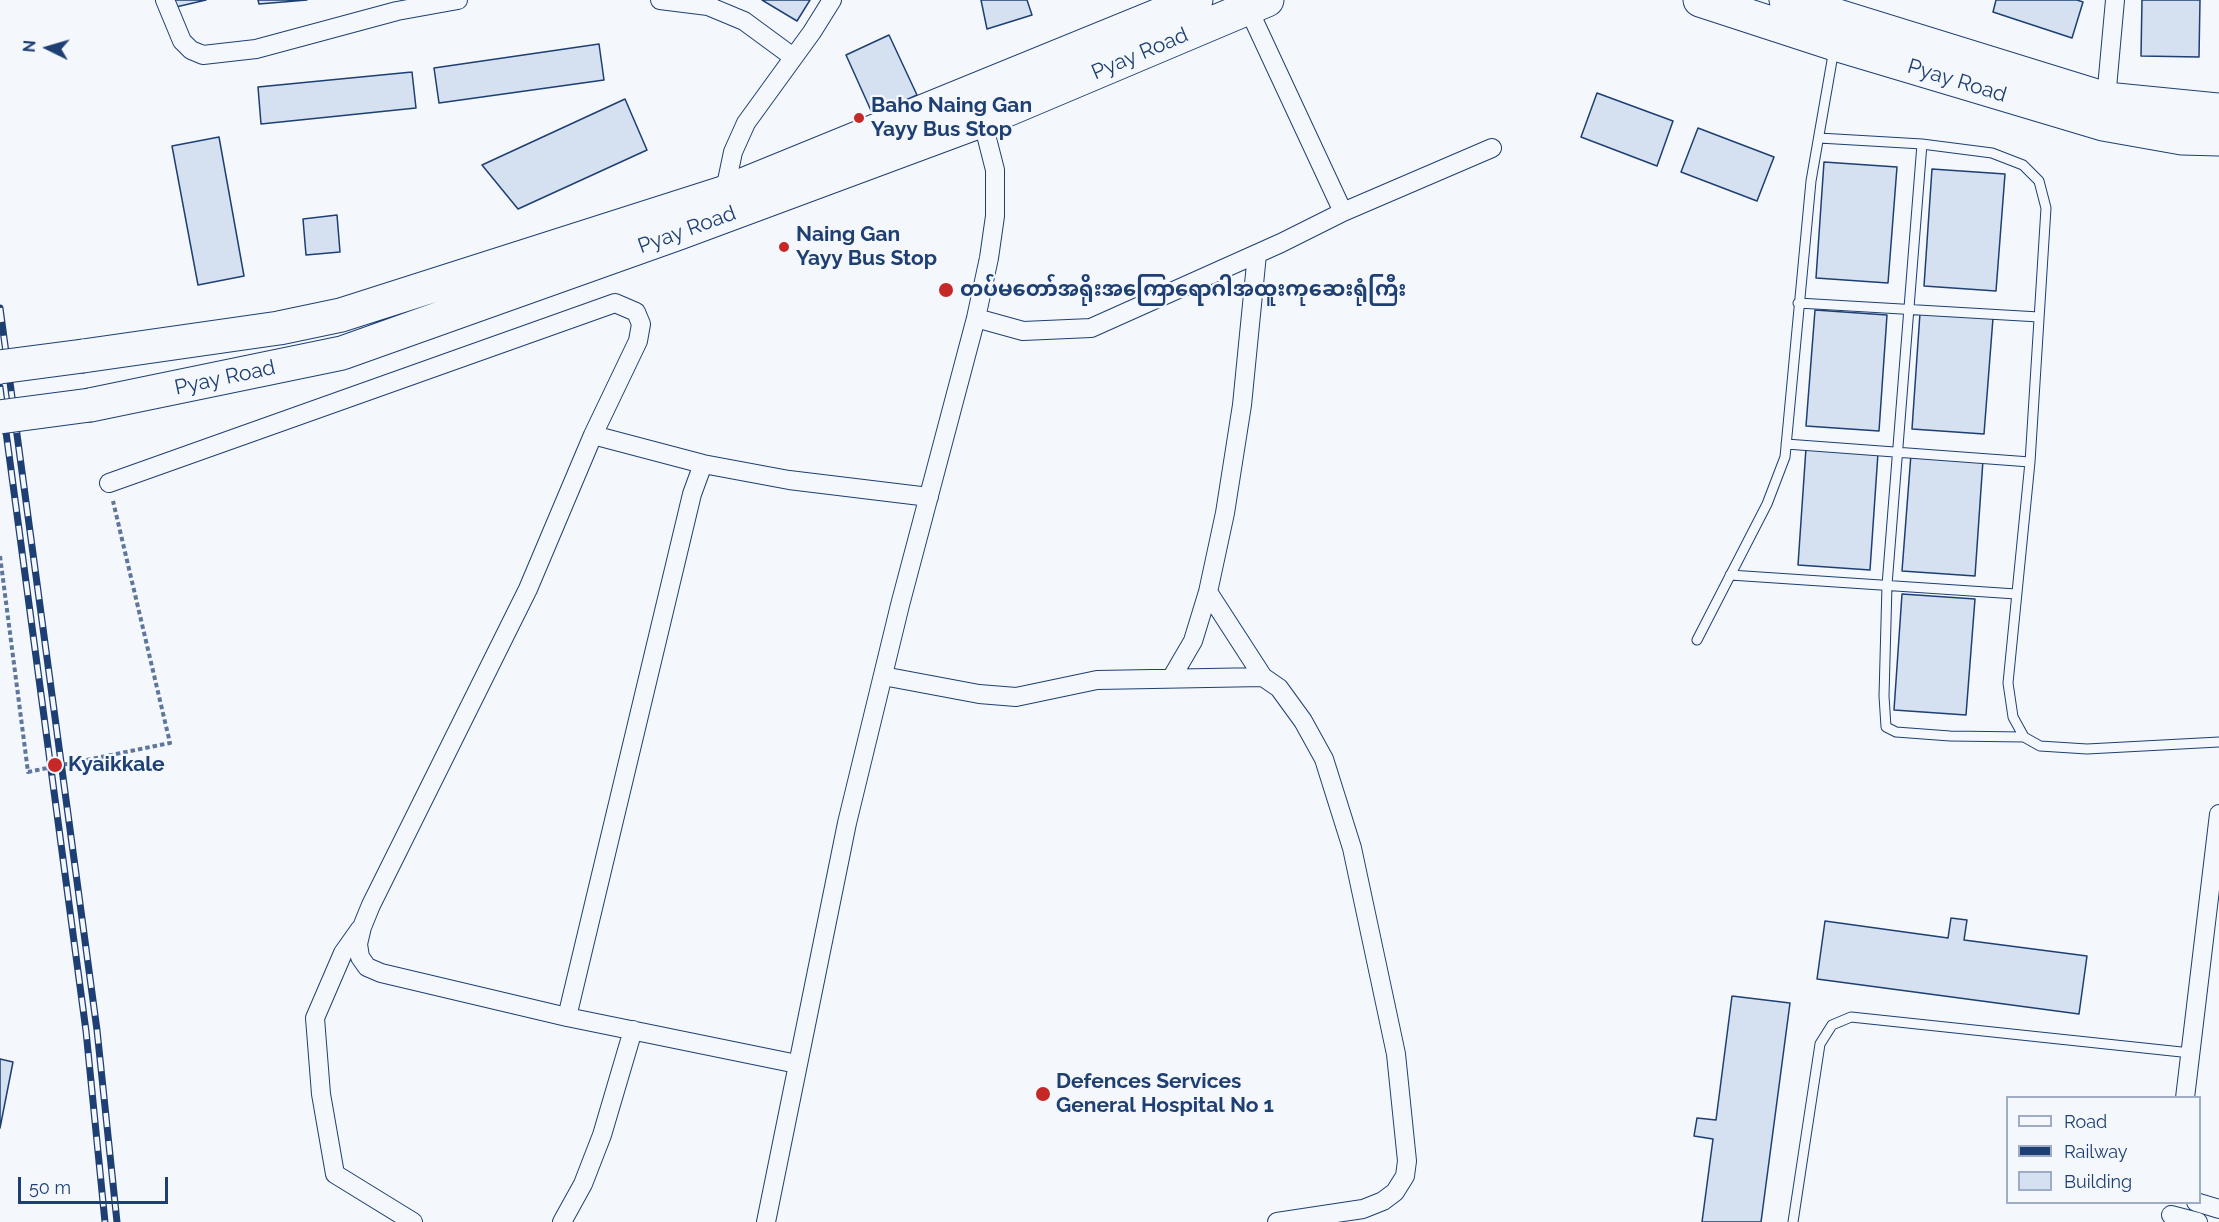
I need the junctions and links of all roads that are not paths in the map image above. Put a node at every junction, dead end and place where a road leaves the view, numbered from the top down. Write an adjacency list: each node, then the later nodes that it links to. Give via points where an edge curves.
1 (165, 0): 2 (street, via 182,41 203,55 256,49 397,11)
2 (458, 0)
3 (660, 0): 11 (street, via 708,6 744,21)
4 (831, 0): 11 (street)
5 (1196, 0): 13 (highway, Pyay Road)
6 (1700, 0): 10 (highway, Pyay Road)
7 (1786, 0): 12 (highway, Pyay Road)
8 (2115, 0): 12 (street)
9 (1258, 4): 13 (highway, Pyay Road); 20 (street)
10 (1835, 44): 15 (lane); 16 (highway, Pyay Road, via 2103,124 2182,138)
11 (793, 57): 19 (street, via 746,123 733,153)
12 (2106, 99): 14 (highway, Pyay Road)
13 (978, 106): 19 (highway, Pyay Road); 25 (street, via 995,170 995,216)
14 (2219, 110)
15 (1819, 138): 17 (lane); 22 (lane)
16 (2219, 140)
17 (1922, 144): 23 (lane); 24 (lane, via 1992,153 2023,165 2039,181 2046,208)
18 (1492, 148): 20 (street)
19 (728, 203): 26 (highway, Pyay Road, bridge, via 340,315 279,328); 27 (highway, Pyay Road, bridge, via 342,353 90,405)
20 (1343, 212): 21 (street)
21 (1257, 254): 25 (street, via 1091,328 1023,331); 37 (street, via 1242,405)
22 (1798, 303): 23 (lane); 29 (lane)
23 (1909, 310): 24 (lane); 30 (lane)
24 (2039, 317): 31 (lane)
25 (976, 318): 34 (street)
26 (0, 368)
27 (0, 417)
28 (593, 435): 32 (street); 33 (street, via 638,342 641,324 636,312 615,303); 46 (street, via 528,589)
29 (1786, 444): 30 (lane); 35 (lane, via 1767,504)
30 (1899, 452): 31 (lane); 36 (lane)
31 (2030, 462): 38 (lane)
32 (703, 464): 34 (street, via 789,480); 47 (street, via 692,494)
33 (109, 483)
34 (929, 497): 40 (street)
35 (1730, 575): 36 (lane); 39 (lane)
36 (1887, 585): 38 (lane); 43 (lane, via 1886,727 1896,732 1950,736)
37 (1208, 592): 41 (street, via 1192,641); 42 (street)
38 (2016, 594): 43 (lane, via 2008,683 2013,717)
39 (1697, 640)
40 (883, 676): 41 (street, via 1016,697 1097,680); 50 (street, via 833,887)
41 (1172, 677): 42 (street)
42 (1263, 677): 58 (street, via 1279,688 1303,721 1324,759 1340,805 1396,1054 1407,1161 1405,1176 1395,1192 1383,1201 1363,1209)
43 (2024, 737): 44 (lane, via 2040,746 2087,749)
44 (2219, 742)
45 (2219, 814): 49 (street)
46 (362, 927): 47 (street, via 358,944 367,967); 55 (street, via 343,953 315,1018 321,1094 335,1174)
47 (567, 1017): 48 (street)
48 (633, 1030): 50 (street); 56 (street, via 602,1135 583,1184)
49 (2191, 1053): 51 (street); 59 (lane, via 1851,1017 1841,1021 1832,1025 1820,1044)
50 (798, 1064): 57 (street)
51 (2185, 1096)
52 (2200, 1204): 53 (street)
53 (2219, 1209)
54 (2171, 1213): 60 (street)
55 (413, 1222)
56 (562, 1222)
57 (766, 1222)
58 (1277, 1222)
59 (1793, 1222)
60 (2198, 1222)

